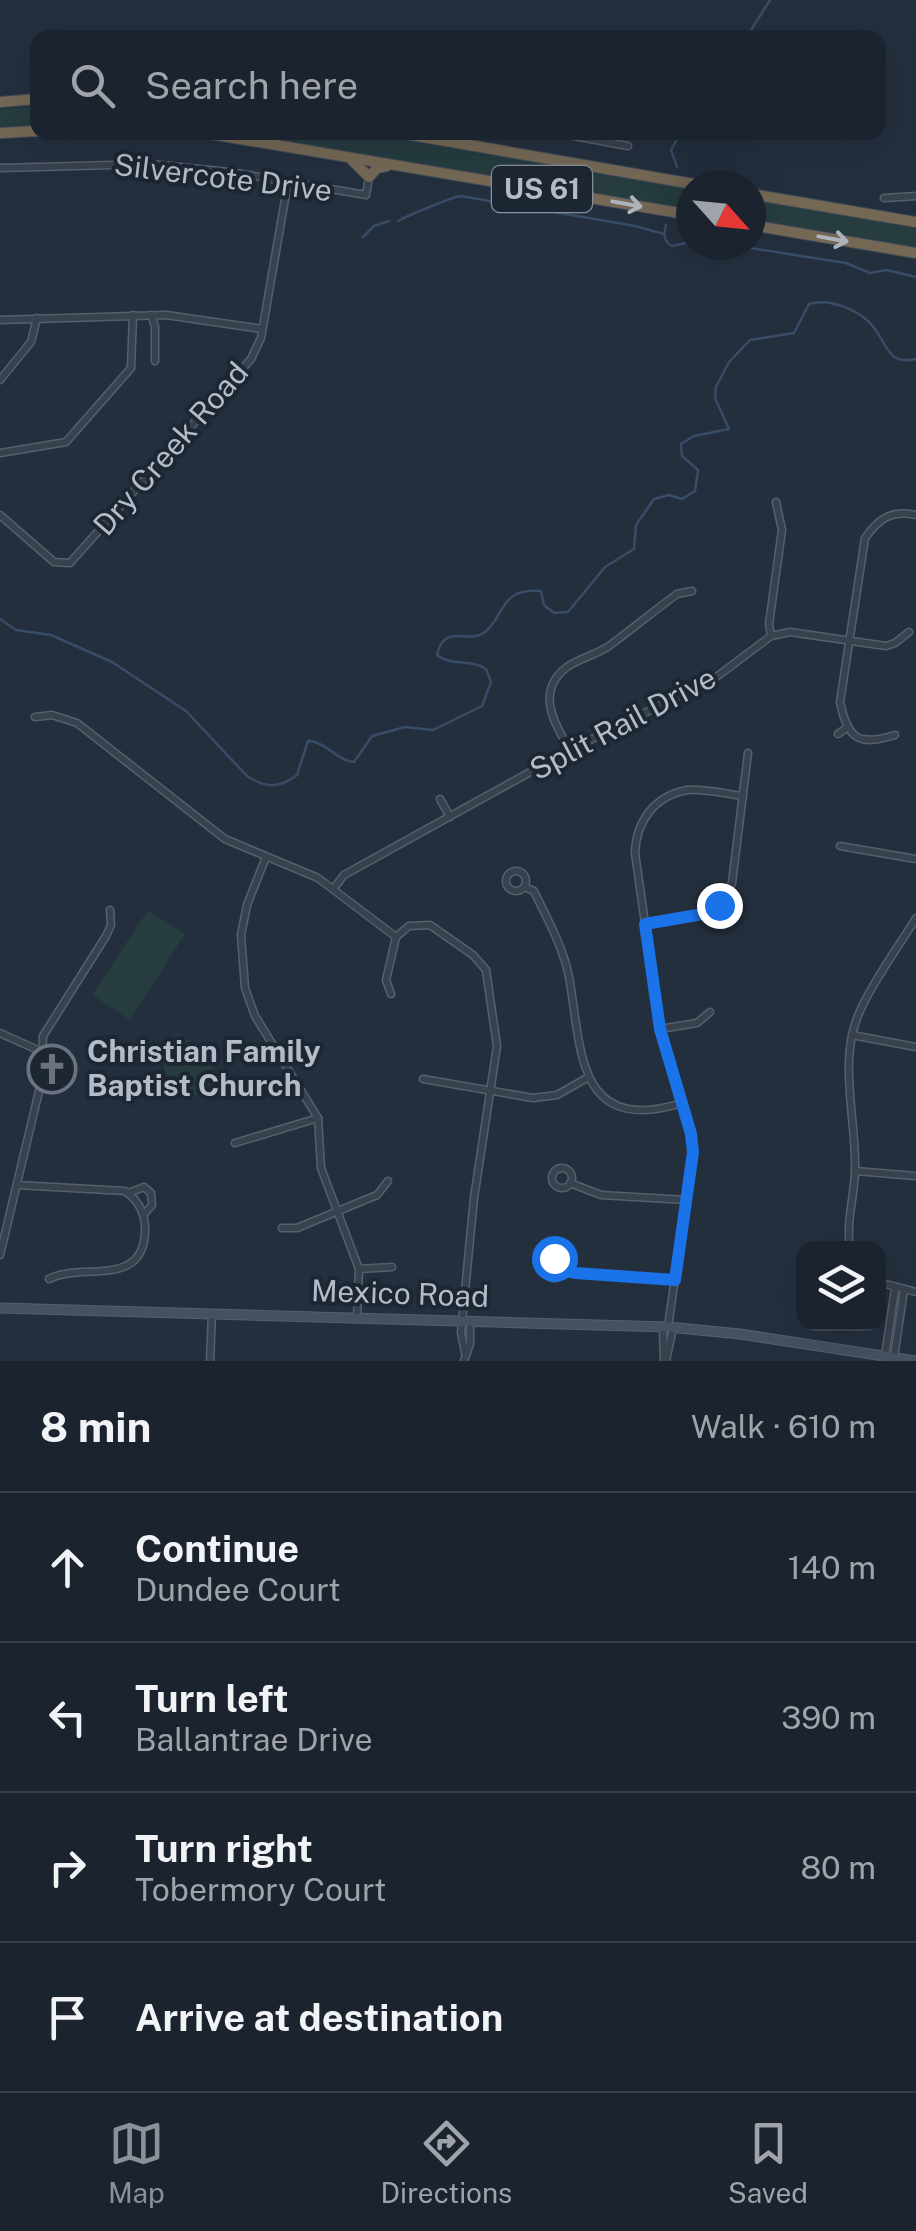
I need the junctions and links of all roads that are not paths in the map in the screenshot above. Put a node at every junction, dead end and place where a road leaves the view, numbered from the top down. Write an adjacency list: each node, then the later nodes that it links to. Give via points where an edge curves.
1 (30, 100): 2 (highway)
2 (0, 102)
3 (30, 131): 4 (highway)
4 (0, 133)
5 (248, 140): 9 (highway, US 61)
6 (438, 140): 13 (highway, US 61)
7 (595, 140): 8 (street)
8 (628, 146)
9 (346, 156): 10 (highway, US 61); 12 (highway)
10 (394, 164): 12 (highway); 18 (highway, US 61, one-way to 18)
11 (0, 168): 14 (street, Silvercote Drive, via 150,164)
12 (369, 176): 14 (street, Silvercote Drive, via 366,196)
13 (676, 181)
14 (288, 182): 26 (street, Dry Creek Road)
15 (916, 196): 17 (street)
16 (766, 197): 19 (highway)
17 (884, 198)
18 (676, 212)
19 (916, 222)
20 (766, 228): 21 (highway, one-way to 21)
21 (916, 253)
22 (151, 314): 23 (street); 26 (street); 27 (street)
23 (133, 315): 24 (street); 29 (street, via 131,368 66,442)
24 (37, 318): 25 (street); 28 (street, via 31,342)
25 (0, 320)
26 (262, 329): 31 (street, Dry Creek Road, via 251,358 70,563 54,562)
27 (155, 361)
28 (0, 380)
29 (0, 453)
30 (776, 502): 35 (street, via 782,530)
31 (0, 515)
32 (916, 515): 36 (street, via 888,515 865,538)
33 (692, 591): 41 (street, via 677,594 557,676 549,712)
34 (909, 632): 36 (street, via 886,646)
35 (771, 636): 36 (street, via 790,632); 41 (street, Split Rail Drive, via 716,678)
36 (848, 642): 38 (street, via 840,702)
37 (35, 716): 47 (street, via 76,723 224,838)
38 (848, 727): 39 (street); 40 (street, via 871,742)
39 (838, 734)
40 (895, 735)
41 (570, 750): 45 (street, Split Rail Drive)
42 (748, 754): 43 (street)
43 (743, 796): 52 (street, via 732,883); 54 (street, via 688,790 646,814 635,853)
44 (440, 799): 45 (street)
45 (450, 816): 50 (street, Split Rail Drive)
46 (840, 846): 48 (street)
47 (266, 857): 50 (street); 70 (street, via 240,935 245,988)
48 (916, 859)
49 (524, 886): 66 (street, via 534,891 562,951)
50 (334, 888): 56 (street)
51 (110, 910): 63 (street, via 106,936)
52 (714, 910): 54 (street); 55 (street)
53 (916, 918): 61 (street)
54 (645, 924): 59 (street)
55 (724, 925)
56 (396, 936): 57 (street, via 386,980); 68 (street, via 409,926 430,925 486,970 497,1046)
57 (391, 994)
58 (710, 1012): 59 (street, via 697,1023)
59 (660, 1029): 69 (street)
60 (0, 1033): 63 (street)
61 (852, 1034): 62 (street); 72 (street)
62 (916, 1046)
63 (40, 1051): 64 (street)
64 (42, 1060)
65 (44, 1070): 76 (street)
66 (587, 1078): 68 (street, via 533,1098); 69 (street, via 600,1094 629,1108)
67 (423, 1079): 68 (street)
68 (492, 1092): 95 (street, via 474,1198)
69 (682, 1103): 78 (street, via 693,1152)
70 (318, 1118): 71 (street); 79 (street, via 321,1168)
71 (234, 1142)
72 (855, 1171): 73 (street); 82 (street)
73 (916, 1176)
74 (388, 1181): 79 (street, via 377,1195)
75 (570, 1183): 78 (street, via 601,1195)
76 (17, 1185): 77 (street); 83 (street)
77 (128, 1193): 80 (street); 80 (street, via 144,1187 151,1193 152,1206)
78 (686, 1200): 88 (street)
79 (337, 1212): 81 (street); 85 (street)
80 (144, 1214): 87 (street, via 146,1237 123,1267)
81 (282, 1228)
82 (849, 1241)
83 (0, 1254)
84 (392, 1267): 85 (street)
85 (359, 1269): 94 (street)
86 (563, 1270): 88 (street)
87 (49, 1279)
88 (675, 1280): 96 (street)
89 (886, 1285): 90 (street)
90 (900, 1289): 91 (street); 98 (street)
91 (916, 1292)
92 (0, 1308): 93 (street, Mexico Road)
93 (212, 1314): 94 (street, Mexico Road); 99 (street)
94 (357, 1317): 95 (street, Mexico Road)
95 (466, 1321): 96 (street, Mexico Road); 97 (street, via 470,1344)
96 (668, 1327): 98 (street, Mexico Road); 100 (street)
97 (464, 1357)
98 (889, 1358): 101 (street, Mexico Road)
99 (210, 1361)
100 (665, 1361)
101 (916, 1361)

